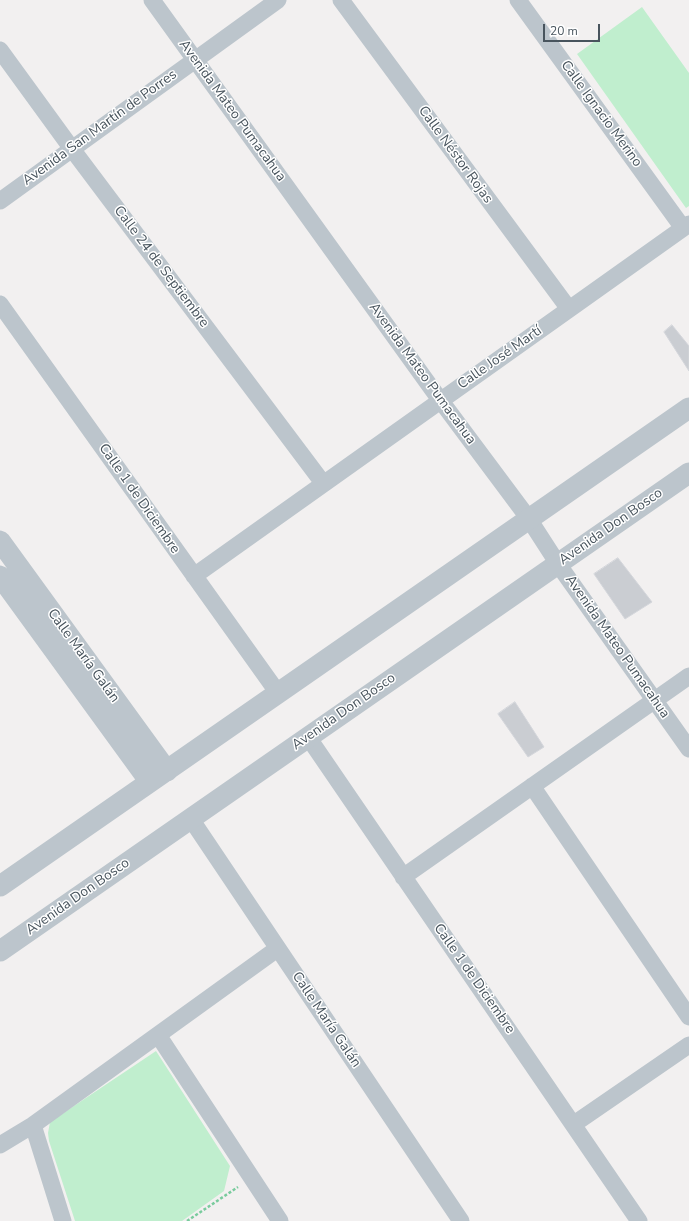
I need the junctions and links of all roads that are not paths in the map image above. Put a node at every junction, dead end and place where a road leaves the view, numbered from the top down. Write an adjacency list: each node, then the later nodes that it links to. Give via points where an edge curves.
1 (152, 0): 6 (street, Avenida Mateo Pumacahua)
2 (278, 0): 6 (street, Avenida San Martín de Porres)
3 (341, 0): 11 (street, Calle Néstor Rojas)
4 (524, 2): 9 (street, Calle Ignacio Merino)
5 (0, 50): 7 (street, Calle 24 de Septiembre)
6 (195, 60): 7 (street, Avenida San Martín de Porres); 12 (street, Avenida Mateo Pumacahua)
7 (72, 149): 8 (street, Avenida San Martín de Porres); 15 (street, Calle 24 de Septiembre)
8 (0, 201)
9 (686, 226): 11 (street, Calle José Martí)
10 (0, 304): 20 (street, Calle 1 de Diciembre)
11 (569, 309): 12 (street, Calle José Martí)
12 (440, 400): 15 (street, Calle José Martí); 16 (street, Avenida Mateo Pumacahua)
13 (689, 408): 16 (street)
14 (689, 473): 18 (street, Avenida Don Bosco)
15 (323, 483): 20 (street, Calle José Martí)
16 (529, 519): 18 (street, Avenida Mateo Pumacahua); 22 (street)
17 (0, 541): 26 (street, Calle María Galán)
18 (558, 564): 23 (street, Avenida Mateo Pumacahua); 24 (street, Avenida Don Bosco)
19 (0, 576): 26 (street, Calle María Galán)
20 (194, 576): 22 (street, Calle 1 de Diciembre)
21 (689, 676): 23 (street)
22 (278, 694): 26 (street)
23 (655, 700): 25 (street, Avenida Mateo Pumacahua); 27 (street)
24 (308, 737): 28 (street, Avenida Don Bosco); 29 (street, Calle 1 de Diciembre)
25 (689, 749)
26 (158, 776): 30 (street)
27 (532, 786): 29 (street); 33 (street)
28 (191, 819): 31 (street, Calle María Galán); 32 (street, Avenida Don Bosco)
29 (403, 877): 36 (street, Calle 1 de Diciembre)
30 (0, 886)
31 (278, 948): 34 (street); 39 (street, Calle María Galán)
32 (0, 952)
33 (689, 1017)
34 (158, 1035): 37 (street); 41 (street)
35 (689, 1045): 36 (street)
36 (574, 1124): 42 (street, Calle 1 de Diciembre)
37 (33, 1125): 38 (street); 40 (street)
38 (0, 1145)
39 (457, 1220)
40 (63, 1221)
41 (280, 1221)
42 (639, 1221)

